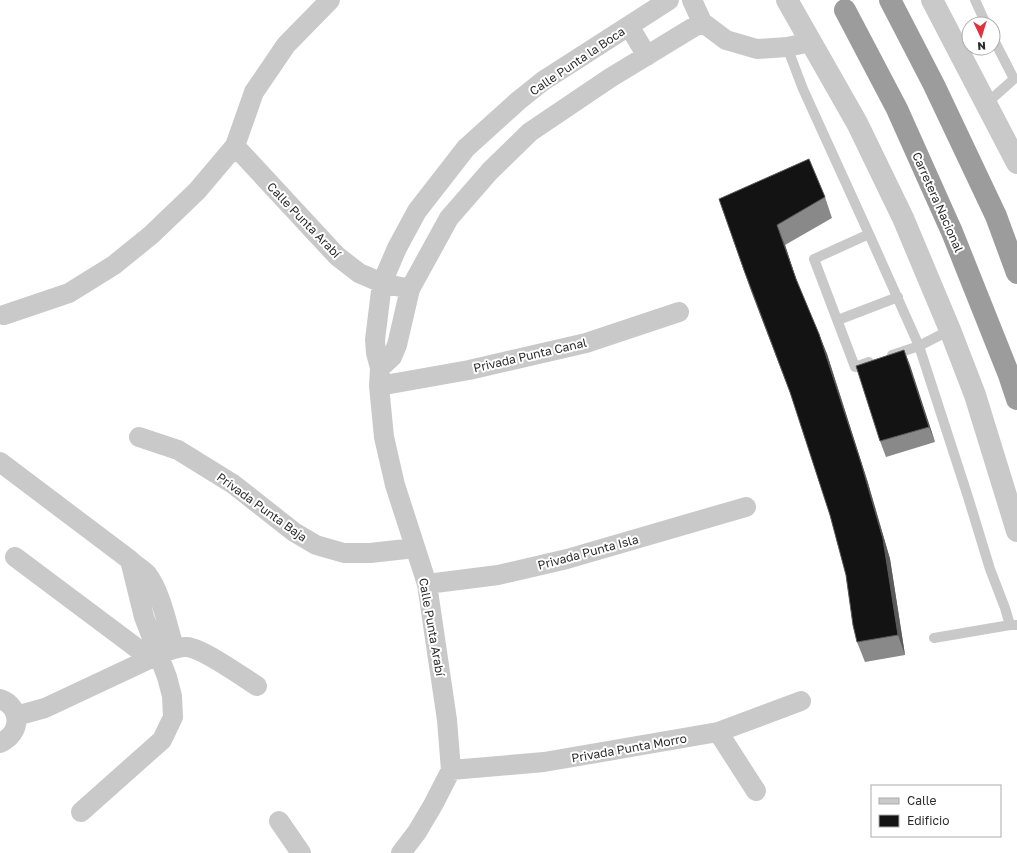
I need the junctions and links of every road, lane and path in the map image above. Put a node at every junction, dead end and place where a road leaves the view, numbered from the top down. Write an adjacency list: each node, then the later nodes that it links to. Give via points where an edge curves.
1 (330, 0): 20 (street, via 286,45 254,92)
2 (669, 0): 11 (street, Calle Punta la Boca)
3 (692, 0): 10 (street)
4 (787, 0): 12 (street)
5 (890, 0): 23 (highway, via 934,85 996,216)
6 (932, 0): 18 (street)
7 (975, 0): 9 (lane)
8 (845, 10): 33 (highway, Carretera Nacional, via 897,109 952,232)
9 (982, 16)
10 (702, 22): 13 (street, via 726,40 757,49); 15 (street)
11 (629, 26): 15 (street); 17 (street, Calle Punta la Boca, via 543,81)
12 (811, 42): 13 (street); 30 (street, via 857,123 903,218)
13 (787, 47): 22 (lane, via 803,89)
14 (1001, 52): 16 (lane)
15 (647, 56): 19 (street)
16 (1016, 78): 18 (lane)
17 (518, 101): 19 (street); 24 (street, Calle Punta la Boca, via 466,148 417,211)
18 (987, 103): 21 (street)
19 (539, 126): 25 (street, via 490,171 449,218)
20 (235, 146): 24 (street, Calle Punta Arabí, via 337,256 359,273); 28 (street, via 197,192 114,265 69,294)
21 (1017, 163)
22 (869, 234): 26 (lane); 29 (lane, via 814,259)
23 (1017, 273)
24 (382, 283): 25 (street, Calle Punta Arabí); 32 (street, Calle Punta Arabí, via 375,340)
25 (410, 289): 32 (street, via 397,345)
26 (898, 297): 29 (lane); 31 (lane)
27 (679, 312): 32 (street, Privada Punta Canal, via 586,343 469,370)
28 (4, 315)
29 (838, 320): 31 (lane, via 855,367)
30 (950, 330): 31 (lane); 37 (street, via 975,396)
31 (919, 346): 41 (lane, via 990,568)
32 (379, 377): 38 (street, Calle Punta Arabí, via 385,444)
33 (1017, 400)
34 (139, 437): 38 (street, Privada Punta Baja, via 178,450 233,484 294,532 316,545 344,553)
35 (0, 462): 43 (street, via 130,560 144,617)
36 (746, 507): 40 (street, Privada Punta Isla, via 567,559 498,575)
37 (1017, 531)
38 (415, 548): 40 (street, Calle Punta Arabí)
39 (15, 557): 43 (street)
40 (427, 584): 50 (street, Calle Punta Arabí, via 447,720)
41 (1014, 625): 42 (lane)
42 (934, 638)
43 (161, 654): 44 (street, via 187,646 199,650); 47 (street, via 45,708); 52 (street, via 172,696 173,717 162,740)
44 (257, 686)
45 (0, 699): 47 (street, via 13,708)
46 (801, 700): 48 (street, Privada Punta Morro)
47 (16, 716): 49 (street, via 13,733)
48 (718, 732): 50 (street, Privada Punta Morro, via 544,762); 51 (street)
49 (0, 742)
50 (451, 770): 55 (street, via 417,832)
51 (756, 791)
52 (81, 812)
53 (280, 820): 54 (street)
54 (301, 853)
55 (401, 853)

